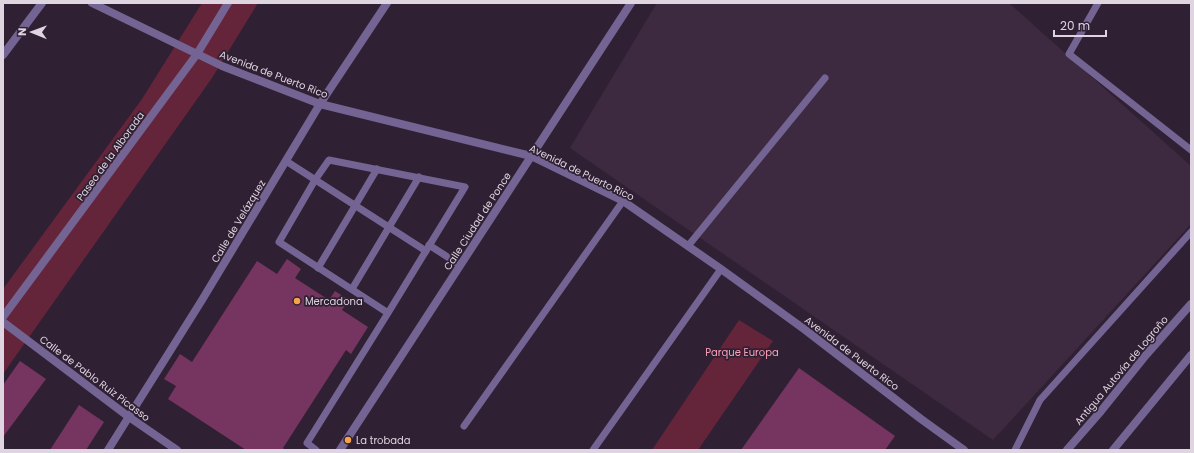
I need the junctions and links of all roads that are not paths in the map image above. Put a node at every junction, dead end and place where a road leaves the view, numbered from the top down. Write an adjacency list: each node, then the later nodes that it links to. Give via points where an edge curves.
1 (42, 3): 8 (street)
2 (92, 3): 7 (street, Avenida de Puerto Rico)
3 (228, 3): 7 (street, Paseo de la Alborada)
4 (387, 3): 10 (street, Calle de Velázquez)
5 (631, 3): 12 (street, Calle Ciudad de Ponce)
6 (1098, 3): 11 (lane, via 1069,54)
7 (197, 54): 10 (street, Avenida de Puerto Rico); 29 (street, Paseo de la Alborada)
8 (3, 55)
9 (825, 78): 21 (lane)
10 (320, 104): 12 (street, Avenida de Puerto Rico); 13 (street, Calle de Velázquez)
11 (1191, 150)
12 (531, 156): 17 (street, Avenida de Puerto Rico); 23 (street, Calle Ciudad de Ponce)
13 (286, 161): 16 (lane); 32 (street, Calle de Velázquez)
14 (377, 169): 15 (lane); 16 (lane, via 329,160); 18 (lane)
15 (419, 178): 19 (lane); 22 (lane, via 465,186)
16 (314, 180): 18 (lane); 24 (lane, via 279,242)
17 (622, 201): 21 (street, Avenida de Puerto Rico); 33 (lane)
18 (355, 206): 19 (lane); 24 (lane)
19 (389, 228): 22 (lane); 26 (lane)
20 (1191, 232): 40 (lane, via 1040,400)
21 (688, 246): 25 (street, Avenida de Puerto Rico)
22 (428, 248): 23 (lane); 28 (lane)
23 (460, 265): 37 (street, Calle Ciudad de Ponce)
24 (318, 268): 26 (lane)
25 (722, 269): 38 (lane); 39 (street, Avenida de Puerto Rico)
26 (352, 289): 28 (lane)
27 (1191, 304): 41 (street, Antigua Autovía de Logroño)
28 (388, 313): 36 (lane, via 307,443)
29 (3, 317)
30 (3, 322): 32 (street, Calle de Pablo Ruiz Picasso)
31 (1191, 355): 42 (street)
32 (129, 416): 34 (street, Calle de Velázquez); 35 (street, Calle de Pablo Ruiz Picasso)
33 (464, 426)
34 (108, 450)
35 (177, 450)
36 (316, 450)
37 (340, 450)
38 (594, 450)
39 (964, 450)
40 (1015, 450)
41 (1067, 450)
42 (1113, 450)

